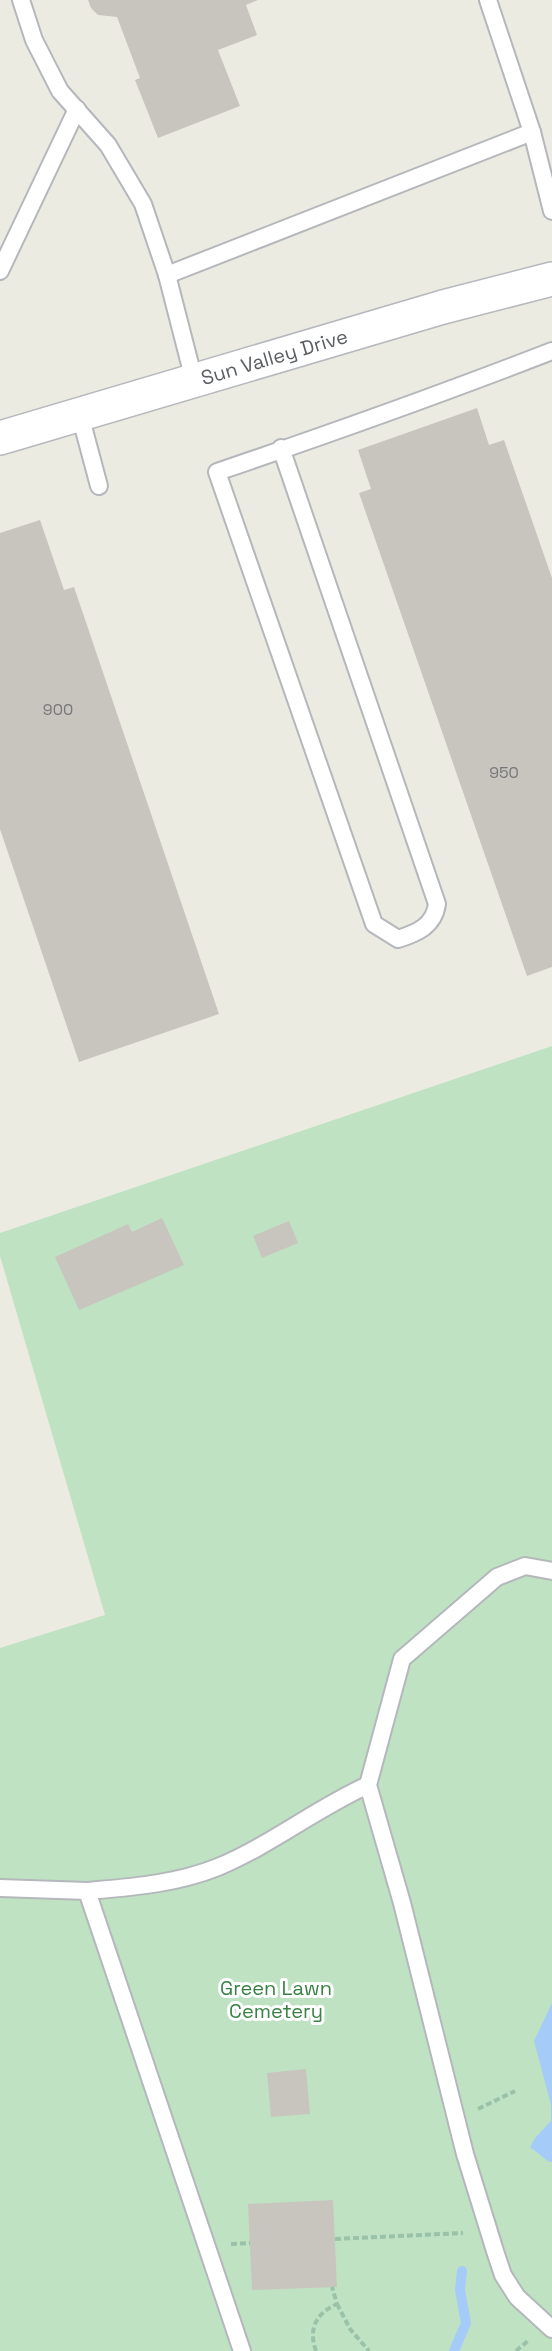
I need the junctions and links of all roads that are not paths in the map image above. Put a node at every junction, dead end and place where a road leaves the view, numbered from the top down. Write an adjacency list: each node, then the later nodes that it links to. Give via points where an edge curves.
1 (21, 0): 3 (lane, via 34,40 60,91)
2 (488, 0): 4 (lane)
3 (77, 109): 6 (lane); 7 (lane, via 108,145 143,204)
4 (532, 132): 5 (lane); 7 (lane)
5 (551, 202)
6 (0, 271)
7 (167, 275): 10 (lane)
8 (552, 279): 10 (street, Sun Valley Drive)
9 (552, 351): 13 (lane)
10 (194, 380): 11 (street, Sun Valley Drive)
11 (80, 415): 12 (street, Sun Valley Drive); 14 (lane)
12 (0, 438)
13 (281, 448): 13 (lane, via 217,472 374,924 398,939 415,934 428,924 437,904)
14 (99, 486)
15 (552, 1571): 16 (lane, via 525,1566 497,1577 402,1659)
16 (368, 1785): 18 (lane, via 219,1867 164,1884); 19 (lane, via 489,2232 509,2286 528,2310)
17 (0, 1888): 18 (lane)
18 (87, 1891): 20 (lane)
19 (552, 2329)
20 (242, 2351)

